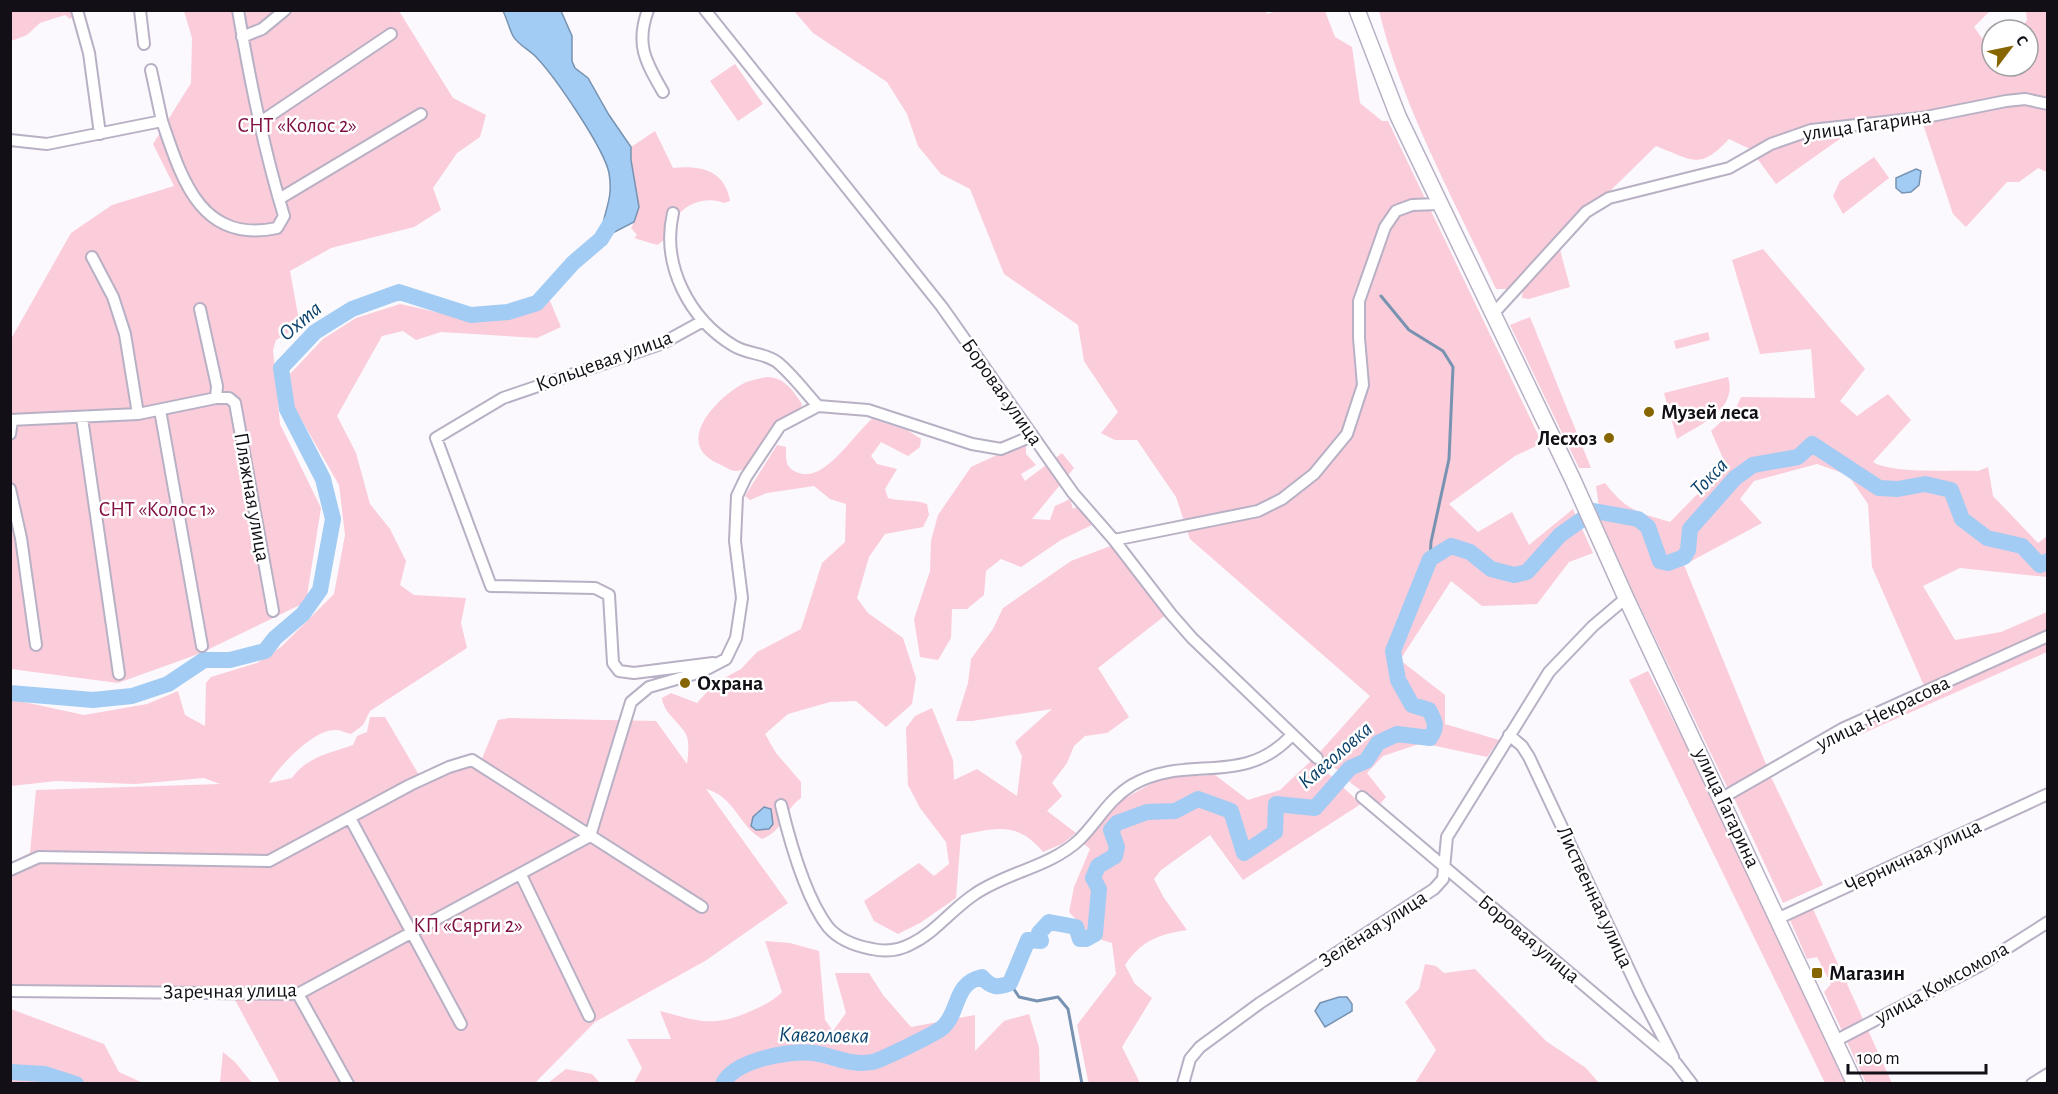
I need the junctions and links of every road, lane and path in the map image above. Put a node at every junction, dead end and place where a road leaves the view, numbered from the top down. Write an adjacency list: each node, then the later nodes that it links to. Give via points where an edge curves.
1 (77, 10): 17 (street, via 89,53)
2 (140, 10): 10 (street)
3 (238, 10): 9 (street)
4 (285, 10): 9 (street, via 262,29)
5 (648, 10): 12 (street, via 641,29 644,56)
6 (705, 10): 33 (street, Боровая улица, via 942,307)
7 (1357, 10): 20 (main road, улица Гагарина, via 1398,116)
8 (391, 34): 16 (street)
9 (242, 37): 16 (street)
10 (144, 44)
11 (151, 70): 15 (street)
12 (663, 92)
13 (2048, 104): 24 (street, улица Гагарина, via 2006,100 1922,118 1811,130 1771,144 1729,168 1609,198 1586,212)
14 (421, 114): 19 (street)
15 (162, 121): 17 (street); 19 (street, via 193,196 206,214 229,227 258,232 277,228 284,216)
16 (259, 123): 19 (street)
17 (100, 134): 18 (street, via 47,144)
18 (10, 140)
19 (279, 199)
20 (1439, 204): 24 (main road, улица Гагарина); 35 (street, via 1396,211 1385,226 1359,301 1363,385 1347,434 1314,474 1282,500 1258,511)
21 (673, 213): 25 (street, Кольцевая улица, via 669,231 673,265 687,298)
22 (92, 257): 29 (street, via 113,297 125,334)
23 (200, 309): 26 (street, via 217,386)
24 (1493, 314): 36 (main road, улица Гагарина)
25 (703, 321): 27 (street, Кольцевая улица, via 734,346 778,363); 41 (street, Кольцевая улица, via 661,344 503,398 436,438 491,586 595,588 609,595 613,663 619,671 634,673)
26 (216, 398): 28 (street); 37 (street, Пляжная улица, via 229,398 235,403)
27 (818, 406): 33 (street, via 867,410 981,446 1001,448); 41 (street, via 780,426 737,496 735,541 742,598 736,638)
28 (160, 410): 29 (street); 40 (street)
29 (138, 414): 30 (street)
30 (82, 418): 31 (street); 42 (street)
31 (11, 420): 32 (street)
32 (10, 434)
33 (1032, 436): 35 (street, Боровая улица, via 1073,493)
34 (10, 489): 39 (street)
35 (1114, 540): 44 (street, Боровая улица, via 1192,638)
36 (1626, 598): 43 (street, Зелёная улица, via 1549,672); 48 (main road, улица Гагарина)
37 (273, 611)
38 (2048, 636): 48 (street, улица Некрасова, via 1842,729)
39 (36, 645)
40 (202, 645)
41 (726, 659): 51 (street, via 702,672 649,687 631,702)
42 (119, 674)
43 (1509, 735): 52 (street, Зелёная улица, via 1448,837); 64 (street, Лиственная улица, via 1529,758)
44 (1291, 736): 45 (street, Боровая улица); 49 (street, via 1262,760 1241,766 1172,770 1133,784 1117,795 1079,839 1059,854 975,894 922,938 897,950 852,944 828,927 792,851)
45 (1317, 758)
46 (2048, 794): 56 (street, Черничная улица)
47 (1362, 797): 52 (street, Боровая улица)
48 (1722, 798): 56 (main road, улица Гагарина)
49 (781, 805)
50 (350, 818): 51 (street, via 449,767 472,760); 53 (street, via 269,861 39,858); 58 (street)
51 (590, 836): 54 (street, Заречная улица); 55 (street)
52 (1444, 867): 64 (street, Боровая улица); 67 (street, Зелёная улица, via 1443,879 1434,888 1200,1047 1190,1059)
53 (10, 870)
54 (520, 874): 58 (street, Заречная улица); 61 (street)
55 (702, 907)
56 (1779, 918): 63 (main road, улица Гагарина)
57 (2048, 922): 63 (street, улица Комсомола, via 1979,966)
58 (414, 933): 60 (street, Заречная улица); 62 (street)
59 (10, 991): 60 (street, Заречная улица)
60 (298, 994): 66 (street)
61 (589, 1016)
62 (461, 1024)
63 (1835, 1041): 69 (main road, улица Гагарина)
64 (1676, 1063): 68 (street, Боровая улица)
65 (2048, 1074): 70 (street)
66 (348, 1083)
67 (1183, 1083)
68 (1692, 1083)
69 (1855, 1083)
70 (2032, 1083)

